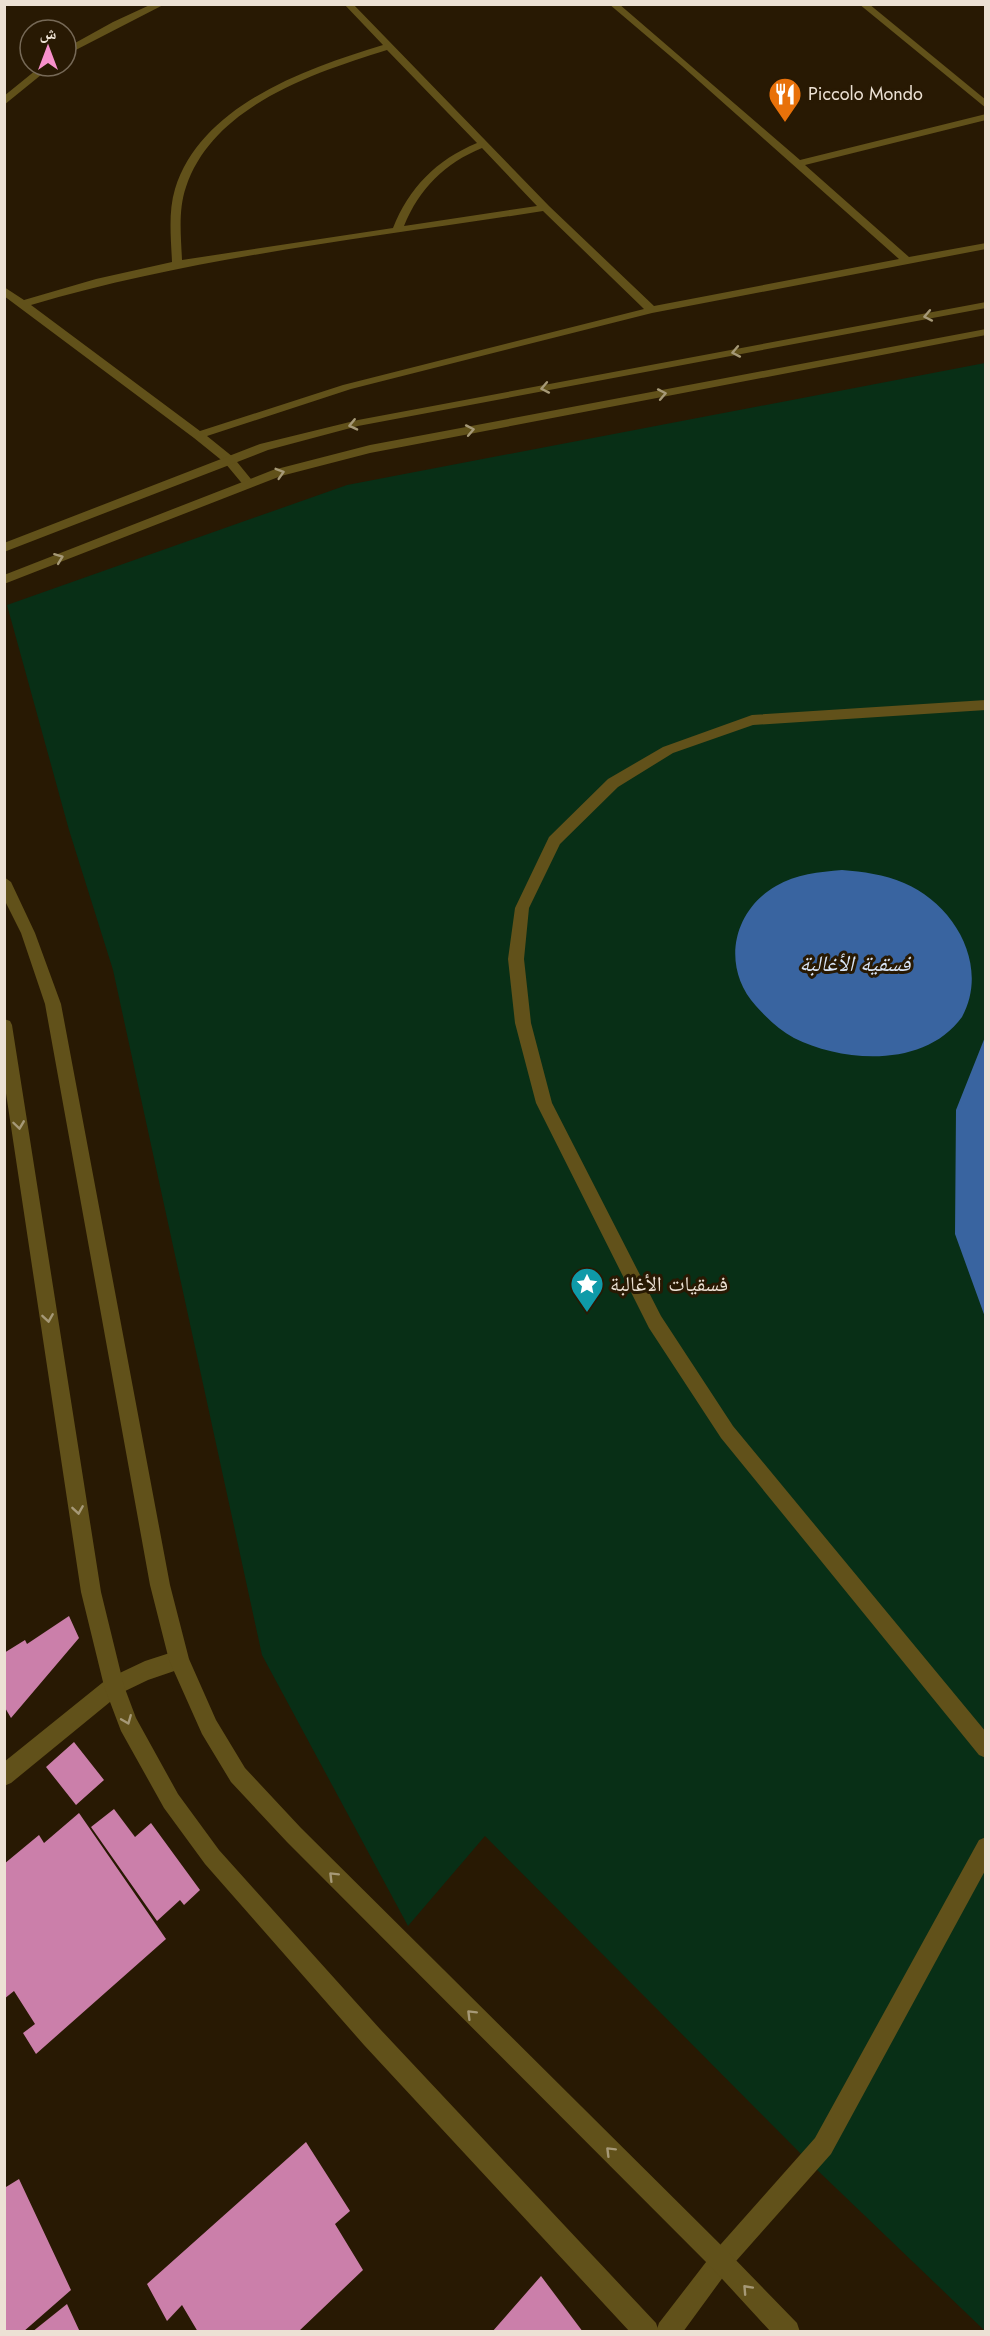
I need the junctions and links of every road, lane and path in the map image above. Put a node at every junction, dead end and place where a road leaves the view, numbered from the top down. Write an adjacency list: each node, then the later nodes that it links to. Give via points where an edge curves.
1 (161, 4): 5 (street)
2 (348, 4): 6 (street)
3 (614, 4): 12 (street)
4 (863, 4): 9 (street)
5 (78, 45)
6 (389, 46): 11 (street); 17 (street, via 322,67 252,104 220,128 197,154 181,186 175,221)
7 (31, 78): 8 (street)
8 (4, 102)
9 (986, 105)
10 (986, 117): 12 (street)
11 (484, 144): 13 (street); 14 (street, via 464,151 431,174 405,209)
12 (797, 164): 16 (street)
13 (544, 208): 14 (street); 21 (street)
14 (397, 230): 17 (street)
15 (986, 246): 16 (street)
16 (906, 260): 21 (street)
17 (177, 264): 19 (street)
18 (4, 290): 19 (street)
19 (25, 303): 23 (street)
20 (986, 305): 24 (street, one-way to 24, via 358,423 264,447)
21 (652, 310): 23 (street, via 348,387)
22 (986, 332): 25 (street, one-way to 22, via 370,449)
23 (198, 435): 24 (street)
24 (230, 460): 25 (street); 26 (street)
25 (249, 484): 27 (street, one-way to 25)
26 (4, 548)
27 (4, 580)
28 (986, 705): 33 (street, via 752,720 668,750 613,783 554,841 522,908 516,959 523,1023 544,1103 655,1322 727,1432)
29 (4, 882): 31 (street, via 28,933 53,1004 160,1585)
30 (4, 1025): 32 (street, one-way to 32, via 92,1592)
31 (179, 1660): 32 (street); 36 (street, one-way to 31, via 404,1947 238,1775 209,1727)
32 (114, 1686): 34 (street); 37 (street, one-way to 37, via 146,1759 212,1857 372,2037)
33 (986, 1748)
34 (4, 1776)
35 (986, 1847): 36 (street, via 824,2146)
36 (721, 2261): 38 (street); 39 (street, one-way to 36)
37 (646, 2331)
38 (668, 2331)
39 (788, 2331)

